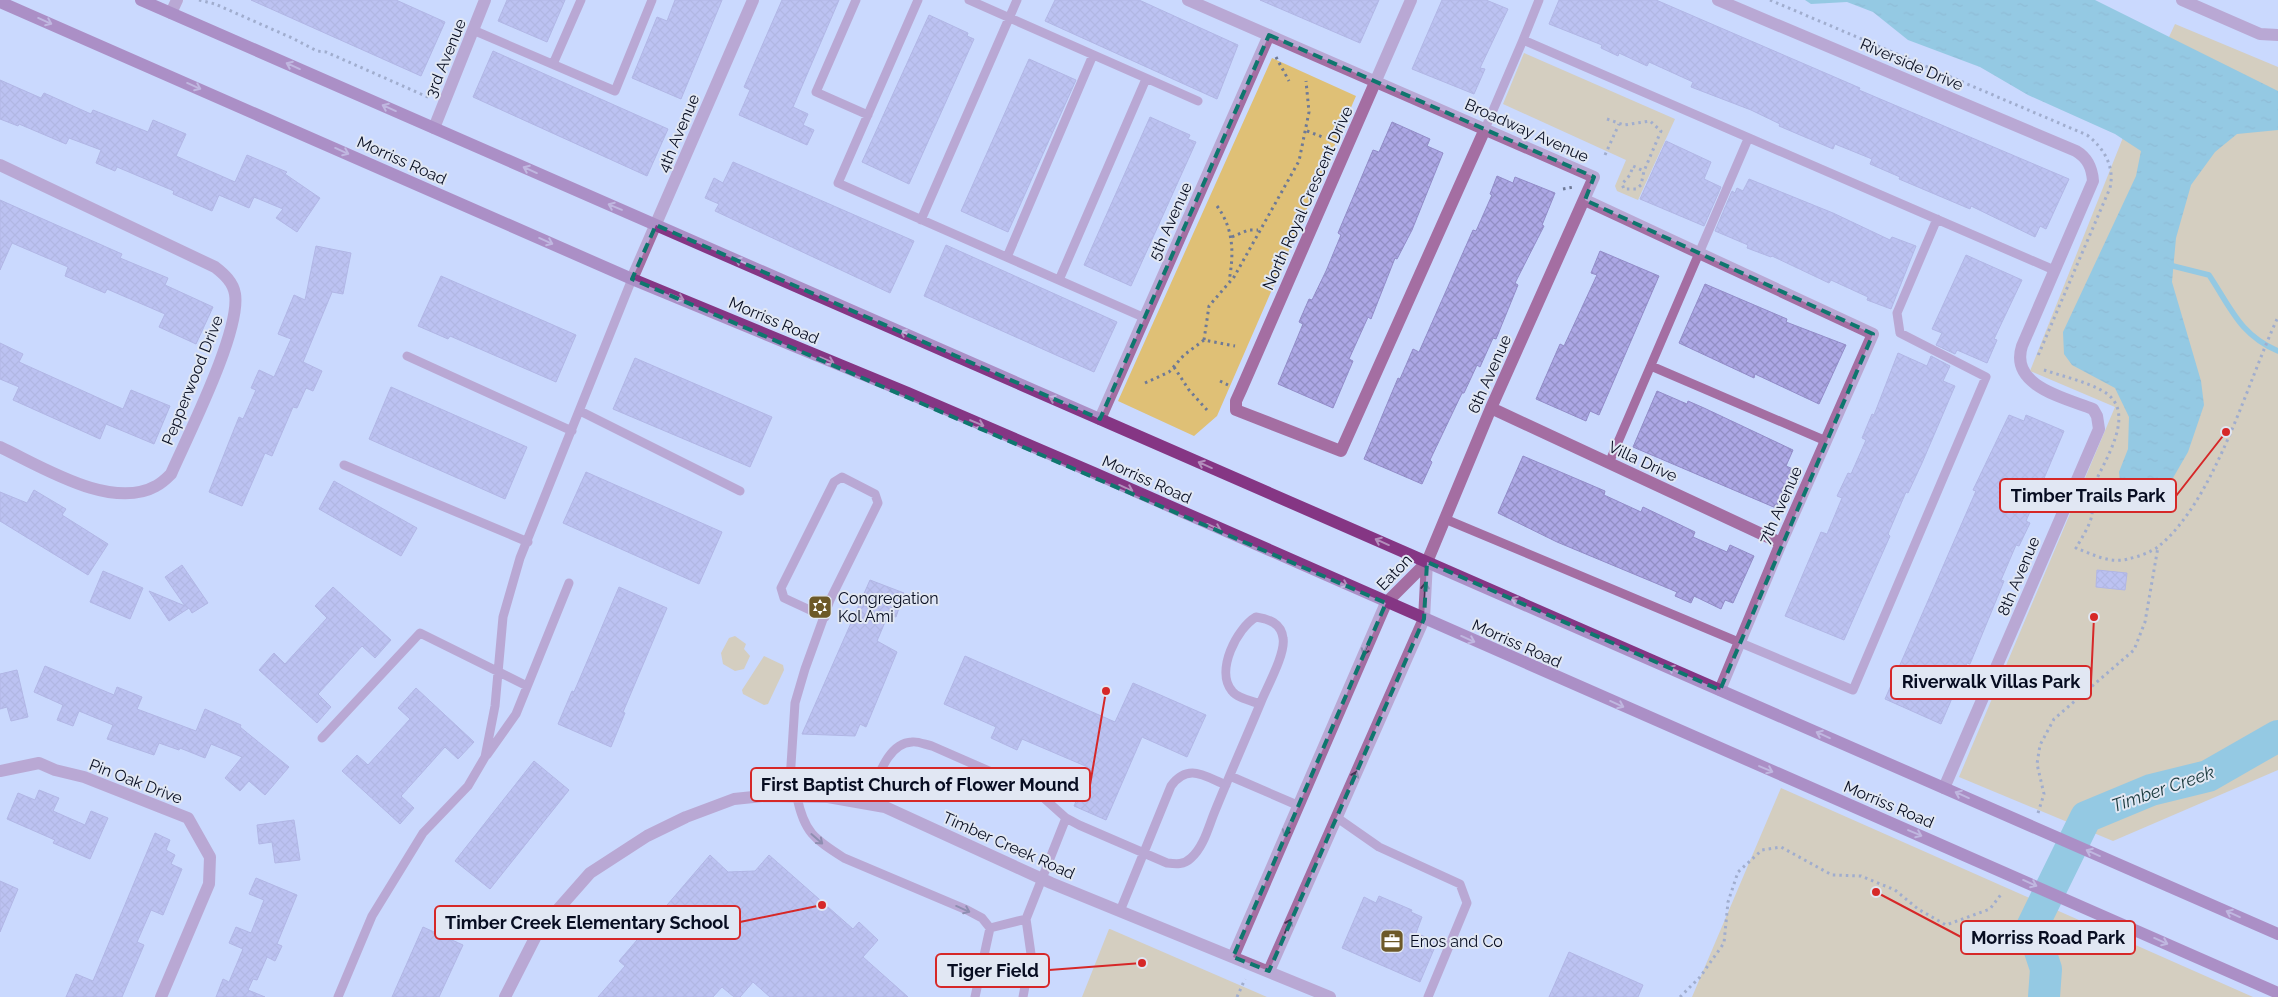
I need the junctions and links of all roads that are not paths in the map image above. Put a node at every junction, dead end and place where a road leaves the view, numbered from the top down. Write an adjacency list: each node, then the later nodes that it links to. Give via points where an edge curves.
1 (141, 0): 18 (main road)
2 (176, 0): 18 (street)
3 (486, 0): 20 (street, 3rd Avenue)
4 (581, 0): 25 (lane)
5 (652, 0): 25 (lane, via 615,91)
6 (753, 0): 38 (street, 4th Avenue)
7 (856, 0): 29 (lane, via 816,92)
8 (918, 0): 29 (lane)
9 (969, 0): 19 (lane)
10 (1017, 0): 19 (lane)
11 (1188, 0): 21 (street, Broadway Avenue)
12 (1411, 0): 27 (street, North Royal Crescent Drive)
13 (1539, 0): 23 (lane)
14 (1718, 0): 33 (street, Riverside Drive, via 2076,151)
15 (2182, 0): 17 (street)
16 (0, 2): 42 (main road, Morriss Road, one-way to 42)
17 (2203, 4): 22 (street, via 2260,34)
18 (171, 13): 30 (main road, one-way to 18)
19 (1009, 18): 24 (lane); 37 (lane)
20 (474, 30): 25 (lane); 30 (street, 3rd Avenue)
21 (1269, 35): 27 (street, Broadway Avenue); 44 (street, 5th Avenue)
22 (2278, 35)
23 (1523, 40): 31 (lane); 32 (lane)
24 (1093, 55): 26 (lane); 40 (lane)
25 (553, 64)
26 (1146, 79): 28 (lane); 43 (lane)
27 (1375, 82): 31 (street, Broadway Avenue); 31 (street, North Royal Crescent Drive, via 1238,396 1236,410 1341,451)
28 (1198, 102)
29 (868, 115): 37 (lane, via 838,183)
30 (434, 128): 38 (main road, one-way to 30)
31 (1484, 129): 35 (street, Broadway Avenue, via 1594,177)
32 (1748, 139): 36 (lane); 39 (lane)
33 (2089, 163): 41 (street, 8th Avenue, via 2093,181)
34 (0, 166): 52 (street, Pepperwood Drive, via 215,267 226,276 235,293 236,315 171,474 156,486 118,494 91,488)
35 (1585, 200): 39 (street); 47 (street, 6th Avenue)
36 (1937, 219): 41 (lane); 64 (lane, via 1897,313 1900,333 1986,377 1853,690)
37 (921, 220): 40 (lane)
38 (656, 225): 42 (street, 4th Avenue); 49 (main road, one-way to 38)
39 (1699, 253): 46 (lane); 51 (street, 7th Avenue, via 1873,334)
40 (1007, 257): 43 (lane)
41 (2054, 270): 74 (street, 8th Avenue, via 2022,346 2020,365 2027,379 2034,384 2093,410 2099,429)
42 (632, 279): 48 (lane); 61 (main road, Morriss Road, one-way to 61, via 908,393)
43 (1059, 280): 44 (lane)
44 (1145, 318): 49 (street, 5th Avenue)
45 (407, 356): 50 (lane)
46 (1651, 366): 51 (lane); 53 (lane)
47 (1492, 408): 53 (street, Villa Drive); 56 (street, 6th Avenue)
48 (580, 411): 50 (lane); 55 (lane)
49 (1100, 419): 59 (main road, one-way to 49)
50 (572, 431): 57 (lane)
51 (1826, 440): 58 (street, 7th Avenue)
52 (0, 447)
53 (1609, 463): 58 (street, Villa Drive)
54 (344, 465): 57 (lane)
55 (740, 491)
56 (1445, 519): 59 (street, 6th Avenue); 64 (lane)
57 (528, 542): 65 (lane, via 520,558 503,617)
58 (1781, 543): 64 (street, 7th Avenue)
59 (1427, 562): 61 (street, Eaton); 63 (street, Eaton, one-way to 59); 67 (main road, one-way to 59)
60 (569, 582): 66 (lane)
61 (1386, 603): 63 (main road, Morriss Road); 77 (street, Eaton, one-way to 77)
62 (824, 617): 62 (lane, via 784,598 781,588 834,482 842,477 875,494 878,503); 75 (lane, via 794,703)
63 (1424, 619): 78 (street, Eaton, one-way to 63); 88 (main road, Morriss Road, one-way to 88)
64 (1739, 642): 67 (street, 7th Avenue)
65 (498, 670): 66 (lane); 69 (lane, via 420,633); 70 (lane)
66 (527, 686): 70 (lane, via 516,714)
67 (1720, 690): 74 (main road, one-way to 67)
68 (1260, 704): 68 (lane, via 1282,652 1284,639 1279,625 1268,618 1256,617 1245,624 1224,670 1225,681 1233,693); 72 (lane)
69 (322, 738)
70 (485, 757): 90 (lane, via 468,786 423,833 372,916)
71 (0, 771): 89 (street, Pin Oak Drive, via 39,763 188,818 210,857 209,884)
72 (1230, 776): 73 (lane); 77 (lane)
73 (1226, 785): 80 (lane, via 1201,845 1192,858 1180,865); 80 (lane, via 1198,773 1187,772 1178,776)
74 (1944, 788): 85 (main road, one-way to 74)
75 (793, 796): 76 (street, Timber Creek Road); 84 (lane, one-way to 84, via 811,834 826,847 844,858 967,910 982,918); 91 (street, Timber Creek Road, via 734,799 686,816 647,836 590,873 538,932)
76 (867, 803): 79 (lane, via 889,756 899,745 914,742 932,746 1037,792); 81 (street, Timber Creek Road, via 885,807)
77 (1297, 805): 86 (street, Eaton, one-way to 86)
78 (1336, 817): 87 (street, Eaton, one-way to 78); 95 (lane, via 1380,847 1460,884 1467,903)
79 (1066, 818): 80 (lane); 81 (lane)
80 (1143, 852): 82 (lane)
81 (1041, 878): 82 (street, Timber Creek Road); 83 (lane)
82 (1120, 911): 86 (street, Timber Creek Road)
83 (1026, 919): 84 (lane); 93 (lane, via 1032,954)
84 (990, 928): 92 (lane)
85 (2278, 934)
86 (1233, 956): 87 (street, Timber Creek Road)
87 (1269, 971): 94 (street, Timber Creek Road)
88 (2278, 993)
89 (161, 997)
90 (338, 997)
91 (505, 997)
92 (975, 997)
93 (1023, 997)
94 (1330, 997)
95 (1428, 997)

